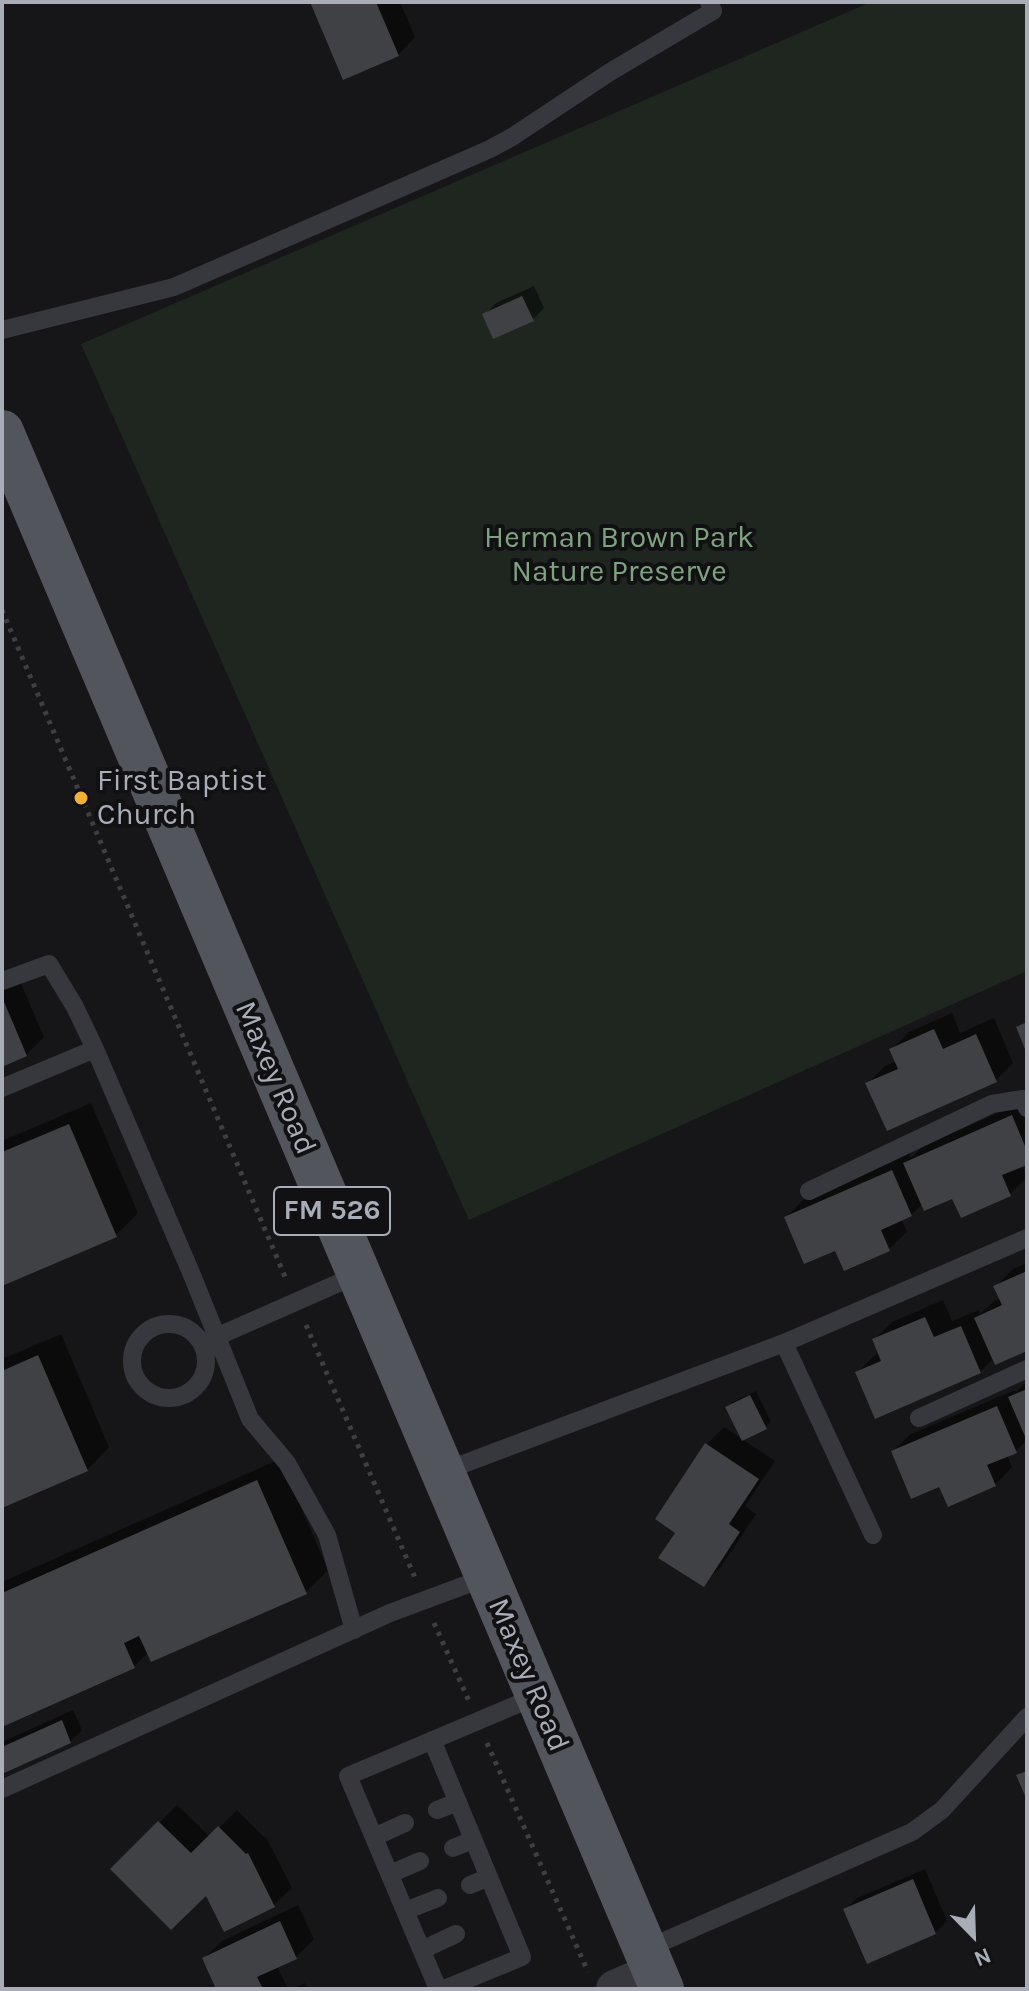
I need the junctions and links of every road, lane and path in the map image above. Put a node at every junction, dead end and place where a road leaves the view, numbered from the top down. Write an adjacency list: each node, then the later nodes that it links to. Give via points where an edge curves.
1 (709, 2): 2 (lane, via 713,11 490,149 174,287)
2 (2, 330)
3 (2, 432): 10 (main road, Maxey Road / FM 526)
4 (2, 981): 5 (lane, via 49,964)
5 (95, 1049): 6 (lane); 11 (lane)
6 (2, 1088)
7 (1027, 1108): 8 (lane, via 1023,1099 992,1104)
8 (809, 1191)
9 (1027, 1238): 12 (lane)
10 (359, 1274): 11 (lane); 15 (main road, Maxey Road / FM 526)
11 (210, 1340): 11 (lane, via 173,1323 150,1329 140,1336 131,1358 137,1381 157,1396 182,1396 201,1379); 18 (lane, via 250,1419 287,1463 327,1535)
12 (784, 1343): 15 (lane); 16 (lane)
13 (1027, 1369): 14 (lane)
14 (919, 1418)
15 (442, 1472): 17 (main road, Maxey Road / FM 526)
16 (873, 1535)
17 (487, 1577): 18 (lane); 19 (main road, Maxey Road / FM 526)
18 (354, 1630): 22 (lane)
19 (537, 1696): 21 (lane); 37 (main road, Maxey Road / FM 526)
20 (1027, 1717): 37 (lane, via 942,1810 912,1832)
21 (432, 1740): 23 (lane); 26 (lane, via 348,1776)
22 (2, 1789)
23 (458, 1802): 24 (lane); 27 (lane)
24 (437, 1810)
25 (405, 1823): 26 (lane)
26 (374, 1837): 30 (lane)
27 (473, 1840): 28 (lane); 31 (lane)
28 (453, 1848)
29 (420, 1861): 30 (lane)
30 (390, 1874): 34 (lane)
31 (489, 1877): 32 (lane); 38 (lane, via 496,1917 522,1957)
32 (470, 1885)
33 (438, 1898): 34 (lane)
34 (405, 1911): 36 (lane)
35 (456, 1934): 36 (lane)
36 (422, 1950): 38 (lane)
37 (644, 1975)
38 (441, 1989)

